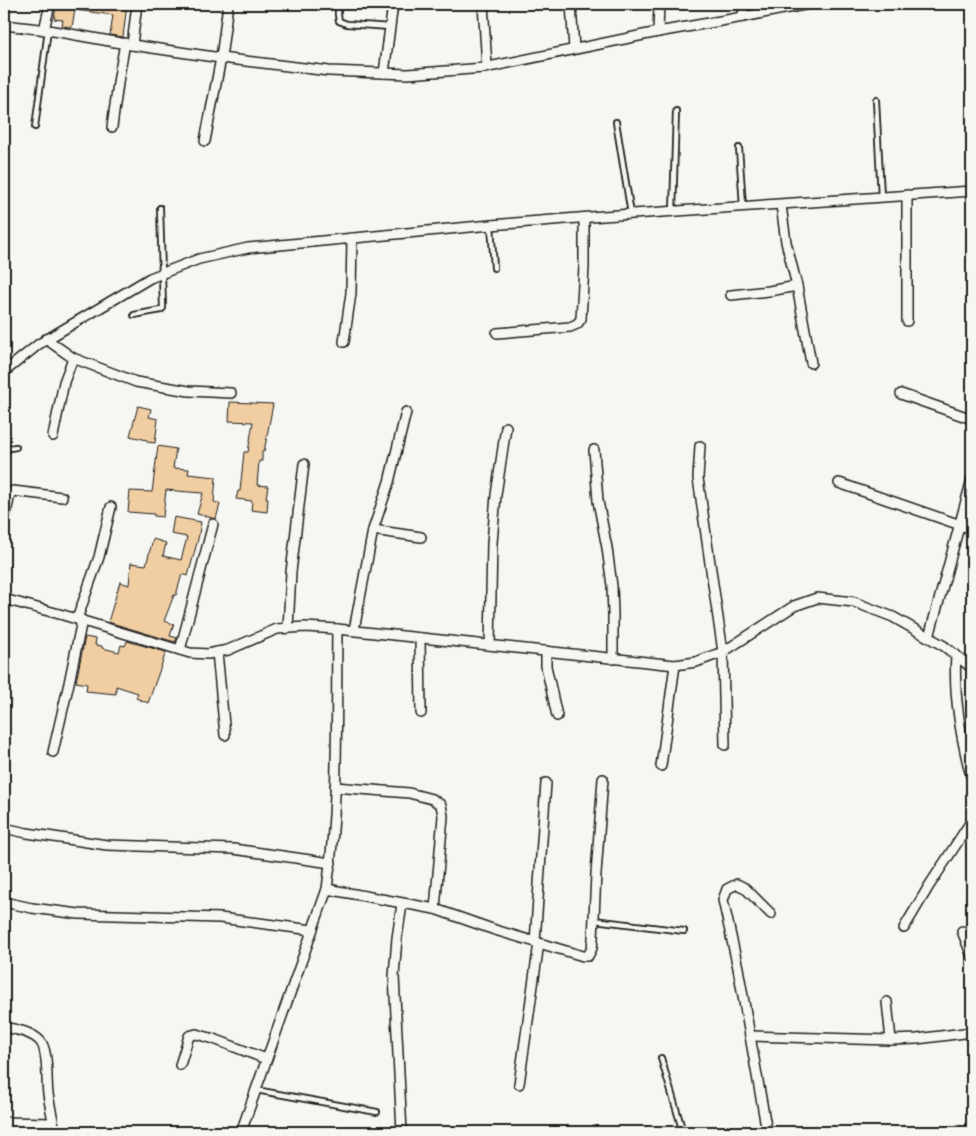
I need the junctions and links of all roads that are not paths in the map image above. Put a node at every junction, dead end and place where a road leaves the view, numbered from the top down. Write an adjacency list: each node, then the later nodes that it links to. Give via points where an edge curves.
1 (50, 4): 14 (street)
2 (137, 4): 16 (street)
3 (228, 4): 18 (street)
4 (338, 4): 13 (lane, via 339,21)
5 (393, 4): 13 (street)
6 (483, 4): 19 (street)
7 (571, 4): 17 (street)
8 (659, 4): 15 (street)
9 (744, 4): 11 (street)
10 (809, 4): 11 (street)
11 (743, 18): 15 (street)
12 (4, 25): 14 (street)
13 (390, 27): 20 (street)
14 (46, 30): 16 (street); 24 (lane)
15 (658, 32): 17 (street)
16 (128, 44): 18 (street); 25 (street, via 119,76)
17 (574, 49): 19 (street)
18 (221, 58): 20 (street, via 329,72); 26 (street)
19 (487, 67): 20 (street)
20 (384, 73)
21 (876, 100): 30 (lane)
22 (676, 111): 34 (lane)
23 (616, 122): 35 (lane)
24 (35, 127)
25 (112, 127)
26 (205, 141)
27 (740, 148): 32 (lane)
28 (972, 191): 29 (street)
29 (907, 196): 30 (street); 44 (street)
30 (881, 197): 31 (street)
31 (781, 205): 32 (street); 41 (street)
32 (743, 207): 34 (street)
33 (160, 208): 40 (lane)
34 (673, 212): 35 (street)
35 (631, 214): 36 (street)
36 (584, 218): 37 (street); 45 (street, via 581,319 570,327)
37 (491, 225): 38 (street); 39 (lane)
38 (352, 238): 40 (street, via 248,248 198,259); 47 (street, via 351,293)
39 (494, 268)
40 (162, 273): 43 (lane, via 163,308); 46 (street)
41 (797, 286): 42 (street); 49 (street)
42 (731, 295)
43 (134, 315)
44 (907, 321)
45 (497, 333)
46 (46, 339): 48 (street); 50 (street)
47 (344, 342)
48 (73, 358): 51 (street, via 136,382 189,391); 56 (street, via 64,382)
49 (811, 363)
50 (4, 372)
51 (231, 393)
52 (900, 394): 54 (street)
53 (406, 412): 70 (street)
54 (972, 419)
55 (506, 427): 79 (street, via 492,543)
56 (53, 436)
57 (700, 446): 83 (street, via 698,478)
58 (16, 447): 59 (lane)
59 (4, 449)
60 (594, 450): 85 (street, via 598,501 612,586)
61 (304, 464): 74 (street)
62 (972, 479): 68 (street)
63 (839, 484): 68 (street)
64 (62, 498): 66 (street, via 13,491)
65 (111, 507): 73 (street)
66 (4, 523)
67 (213, 524): 80 (street)
68 (959, 525): 69 (street); 77 (street)
69 (972, 529)
70 (373, 530): 71 (street); 76 (street)
71 (421, 537)
72 (4, 599): 73 (street)
73 (79, 620): 80 (street); 92 (street)
74 (288, 628): 75 (street); 82 (street, via 277,629)
75 (337, 629): 76 (street); 97 (street)
76 (354, 630): 78 (street)
77 (929, 637): 83 (street, via 893,616 854,602 818,598 794,606); 84 (street)
78 (420, 638): 79 (street); 88 (street)
79 (490, 645): 81 (street)
80 (180, 650): 82 (street)
81 (546, 651): 85 (street); 89 (street)
82 (217, 652): 90 (street)
83 (723, 652): 86 (street, via 696,662); 91 (street)
84 (956, 655): 87 (street); 95 (street, via 954,675 961,732)
85 (613, 659): 86 (street)
86 (675, 665): 93 (street)
87 (972, 668)
88 (421, 713)
89 (557, 716)
90 (225, 735)
91 (725, 745)
92 (53, 752)
93 (661, 766)
94 (603, 779): 106 (street)
95 (972, 780)
96 (546, 783): 111 (street)
97 (335, 787): 100 (street); 104 (street, via 409,793 441,805 443,816)
98 (972, 820): 107 (street)
99 (4, 828): 100 (street, via 107,845 234,849)
100 (330, 863): 101 (street)
101 (327, 889): 103 (street); 108 (street)
102 (4, 902): 108 (street, via 79,914 220,918)
103 (402, 904): 104 (street); 127 (street, via 394,976)
104 (435, 909): 111 (street)
105 (771, 914): 116 (street, via 745,888 737,884 727,889 723,900)
106 (594, 920): 109 (lane); 111 (street, via 592,948 588,956)
107 (904, 928)
108 (312, 930): 119 (street)
109 (684, 931)
110 (962, 931): 112 (street)
111 (537, 942): 121 (street)
112 (972, 956)
113 (887, 1002): 117 (street)
114 (4, 1027): 125 (street, via 35,1036 42,1042)
115 (972, 1032): 117 (street)
116 (750, 1036): 117 (street); 129 (street)
117 (891, 1040)
118 (661, 1058): 128 (lane)
119 (266, 1060): 120 (street, via 196,1034 189,1036); 122 (street)
120 (180, 1065)
121 (519, 1084)
122 (256, 1090): 123 (lane); 126 (street)
123 (377, 1112)
124 (4, 1122): 125 (street)
125 (54, 1128)
126 (241, 1132)
127 (402, 1132)
128 (682, 1132)
129 (767, 1132)

